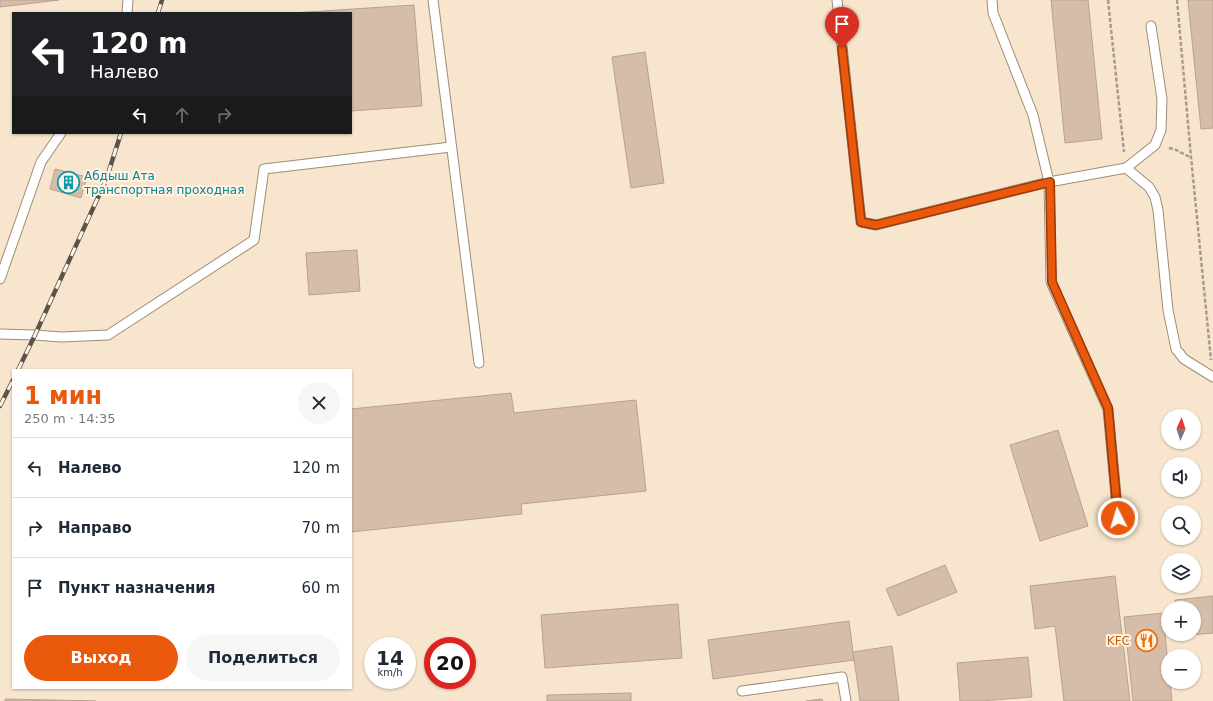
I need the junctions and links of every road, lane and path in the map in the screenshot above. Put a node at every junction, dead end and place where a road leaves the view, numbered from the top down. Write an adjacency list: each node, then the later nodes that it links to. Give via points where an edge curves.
1 (128, 0): 7 (lane)
2 (433, 0): 11 (lane)
3 (837, 0): 14 (lane, via 861,222 876,225)
4 (992, 0): 14 (lane, via 993,13 1033,115)
5 (1108, 0): 13 (path)
6 (1177, 0): 12 (path)
7 (127, 12)
8 (1151, 26): 10 (lane, via 1162,99 1161,130)
9 (60, 134): 15 (lane, via 41,162)
10 (1155, 145): 12 (path, via 1174,149); 13 (lane)
11 (451, 147): 16 (lane, via 264,169 254,240 108,335 61,337); 17 (lane)
12 (1191, 157): 18 (path)
13 (1126, 168): 14 (lane); 18 (lane, via 1149,187 1155,197 1168,310 1176,349 1184,359)
14 (1050, 182): 19 (lane, via 1052,282 1108,408)
15 (0, 279)
16 (0, 334)
17 (479, 363)
18 (1213, 377)
19 (1118, 518)
20 (742, 692): 21 (lane, via 842,677)
21 (846, 701)

